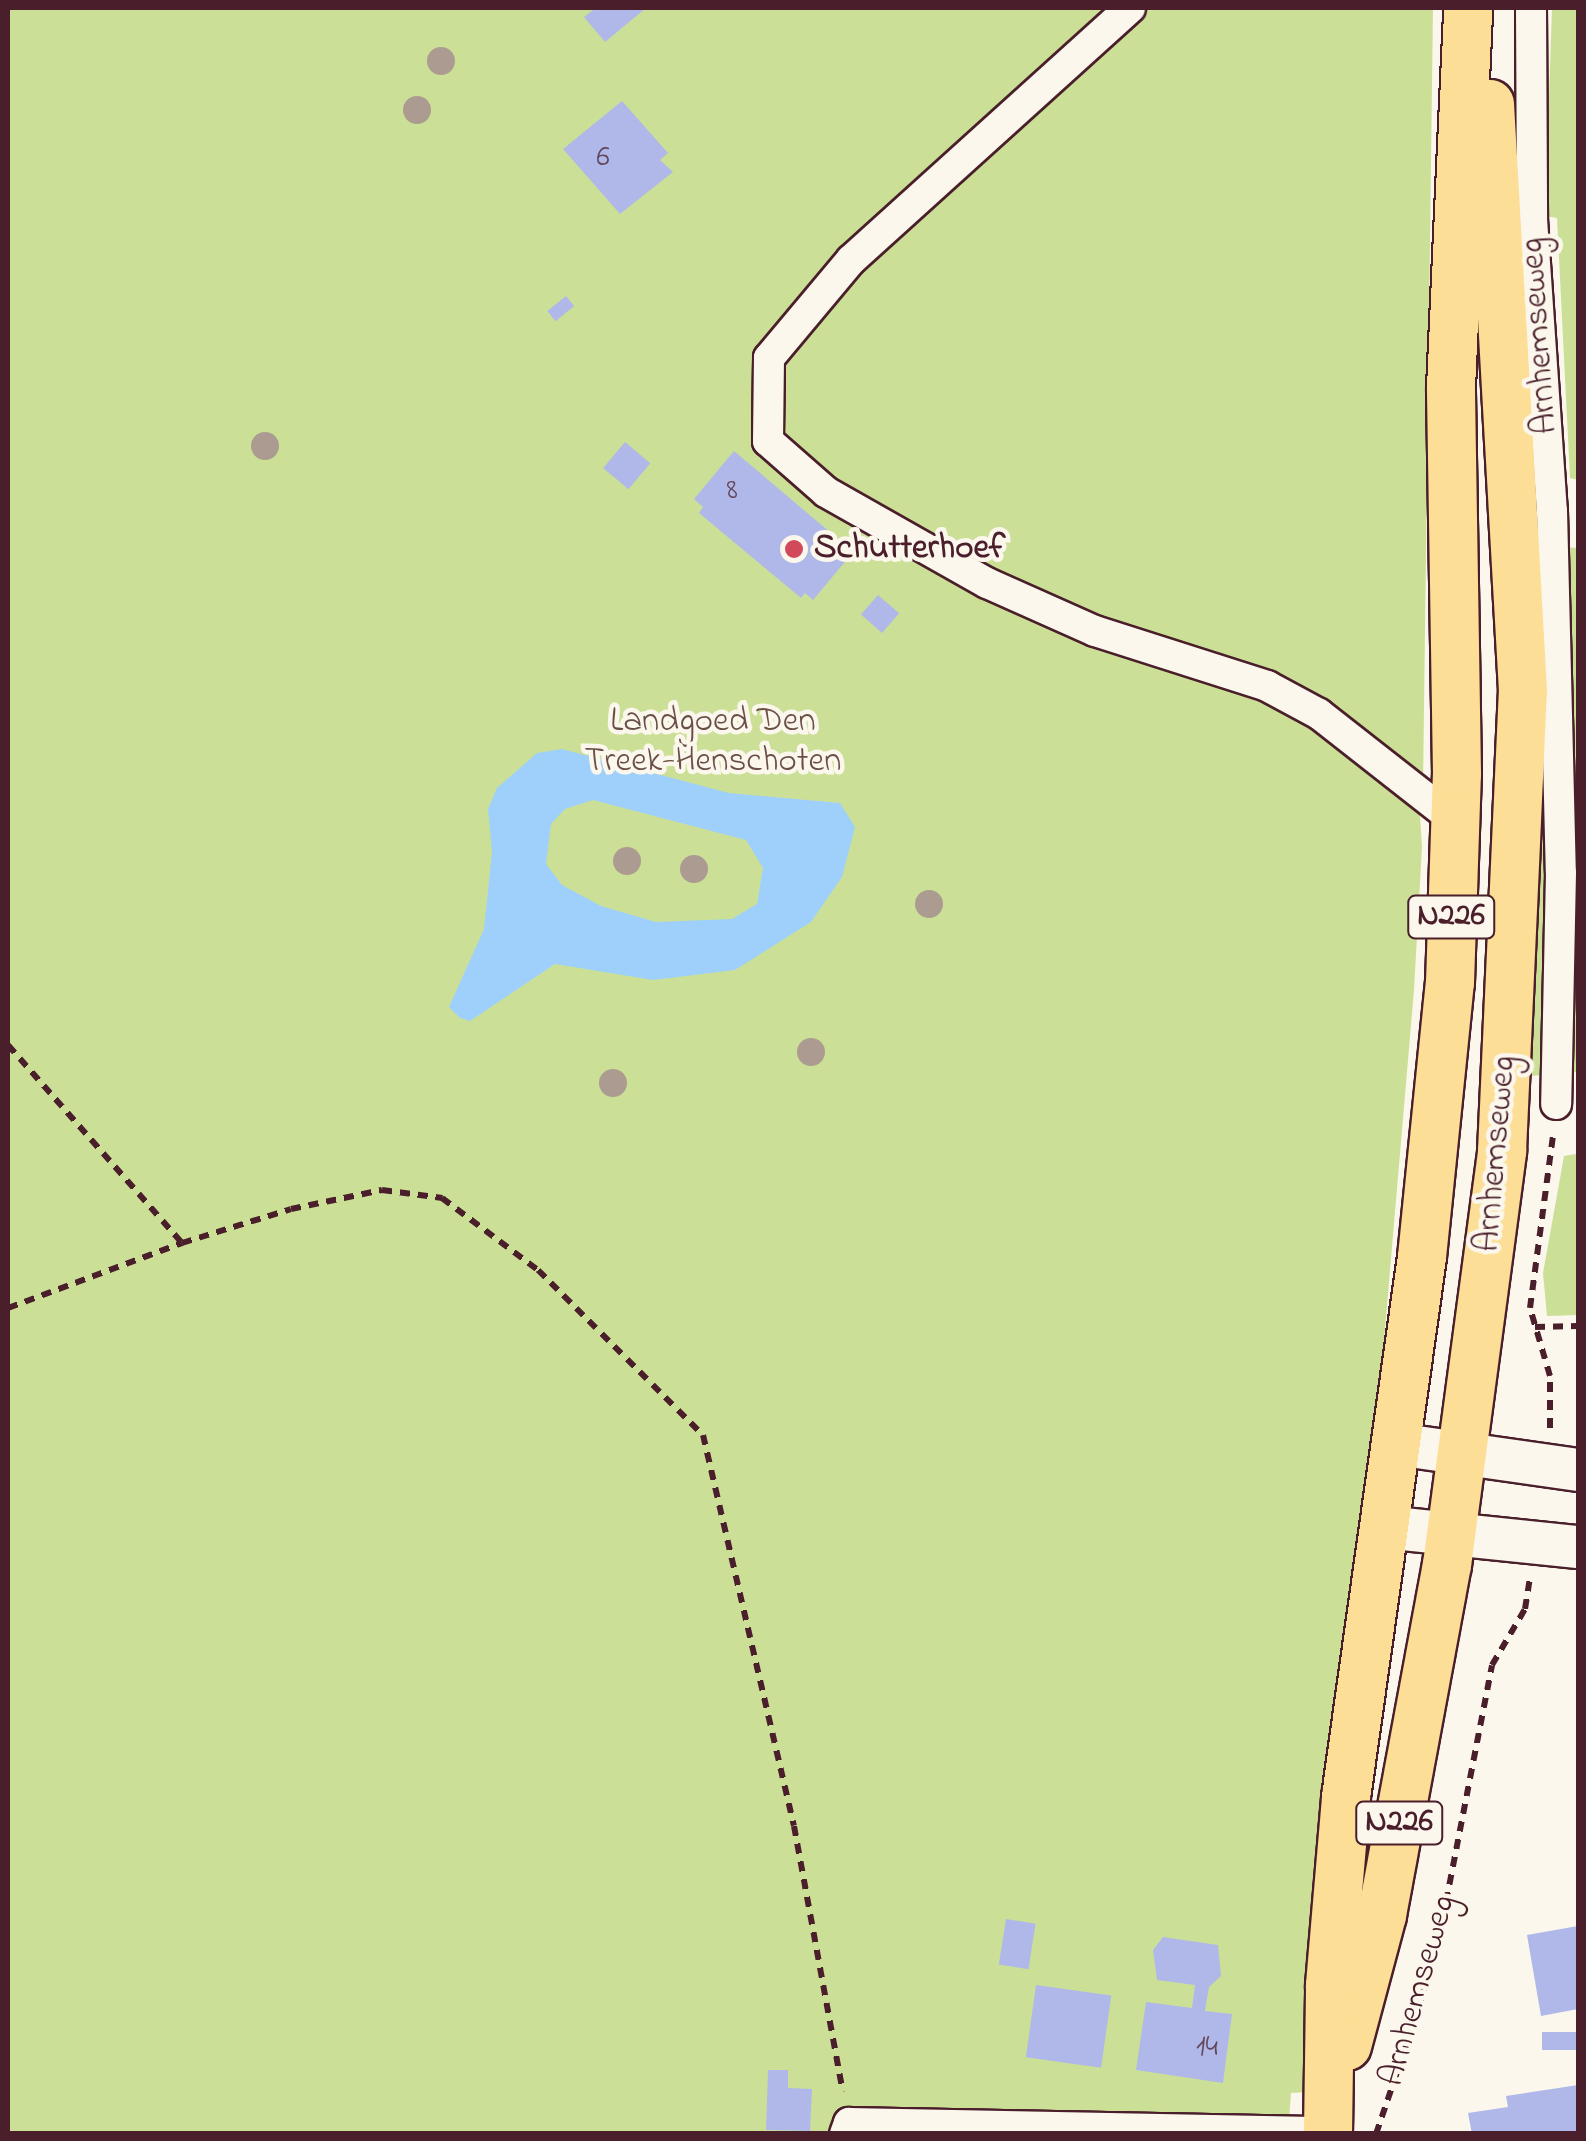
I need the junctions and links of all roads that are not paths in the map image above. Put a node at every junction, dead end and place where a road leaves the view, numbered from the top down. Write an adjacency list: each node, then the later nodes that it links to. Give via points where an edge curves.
1 (1130, 8): 5 (street, via 851,260 770,358 768,441 826,492 988,583 1095,631 1267,686 1319,714)
2 (1468, 8): 5 (main road, Arnhemseweg / N226, via 1451,388)
3 (1483, 8): 8 (main road, Arnhemseweg / N226, via 1523,691 1502,1152)
4 (1530, 8): 6 (street, Arnhemseweg, via 1532,219 1552,511 1561,872)
5 (1454, 820): 7 (main road, Arnhemseweg / N226, via 1450,983)
6 (1556, 1104)
7 (1396, 1444): 8 (main road); 10 (main road, Arnhemseweg / N226)
8 (1465, 1452): 9 (main road); 11 (main road, Arnhemseweg / N226)
9 (1562, 1467)
10 (1384, 1526): 11 (main road); 13 (main road, Arnhemseweg / N226, via 1346,1797 1330,1986)
11 (1450, 1534): 12 (main road); 13 (main road, Arnhemseweg / N226, via 1382,1915)
12 (1578, 1547)
13 (1329, 2124): 14 (street)
14 (847, 2128)

